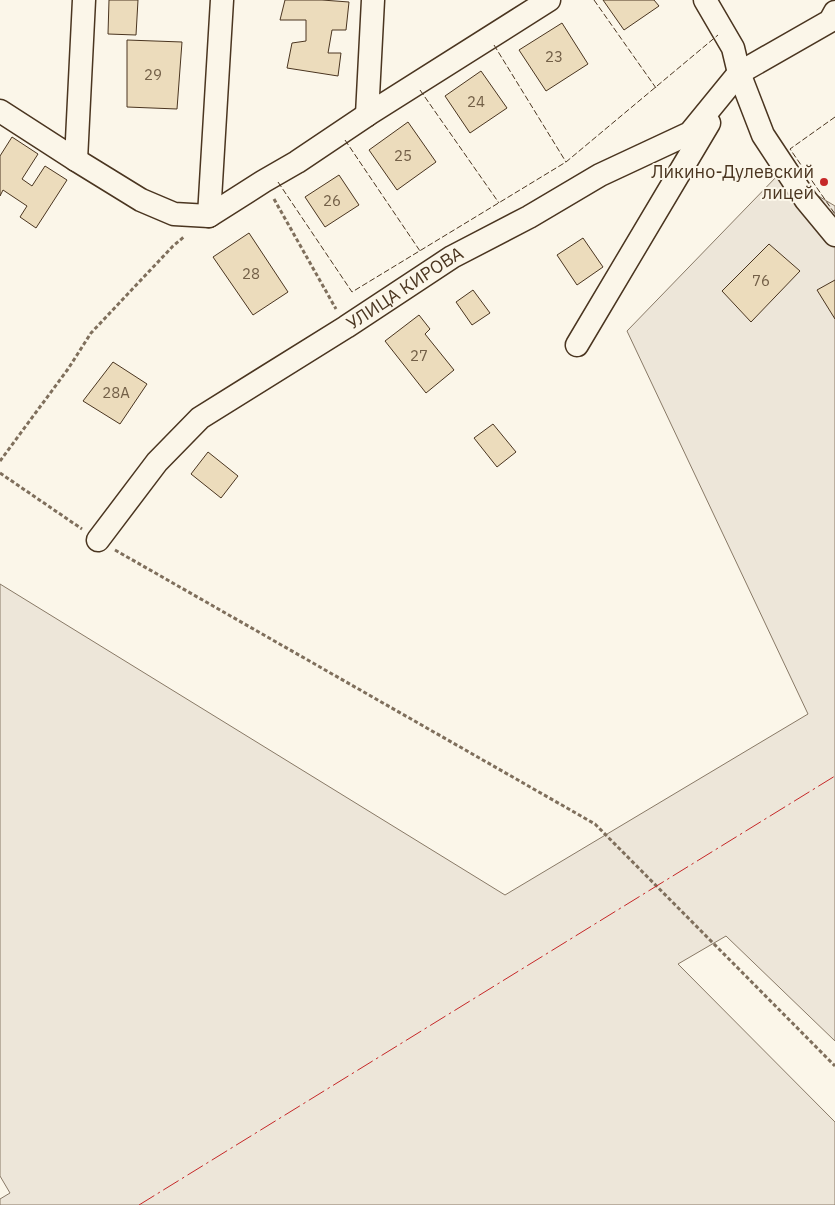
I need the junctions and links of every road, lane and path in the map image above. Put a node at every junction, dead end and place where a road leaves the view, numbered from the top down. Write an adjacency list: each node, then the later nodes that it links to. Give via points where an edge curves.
1 (84, 0): 10 (street)
2 (222, 0): 12 (street)
3 (373, 0): 9 (street)
4 (549, 0): 9 (street)
5 (705, 0): 7 (street, via 733,48)
6 (835, 12): 7 (street, via 830,21)
7 (739, 72): 13 (street, via 763,135 806,200); 14 (street, УЛИЦА КИРОВА, via 690,133 600,175 452,257); 15 (street)
8 (0, 110): 10 (street)
9 (368, 115): 11 (street)
10 (76, 160): 12 (street, via 141,200 174,214)
11 (264, 181): 12 (street); 14 (path)
12 (209, 216): 16 (path, via 173,246 93,330)
13 (835, 235)
14 (346, 326): 18 (street, УЛИЦА КИРОВА, via 200,418 157,462)
15 (577, 345)
16 (0, 461)
17 (0, 472): 18 (path)
18 (98, 540): 19 (path, via 594,824)
19 (835, 1066)

